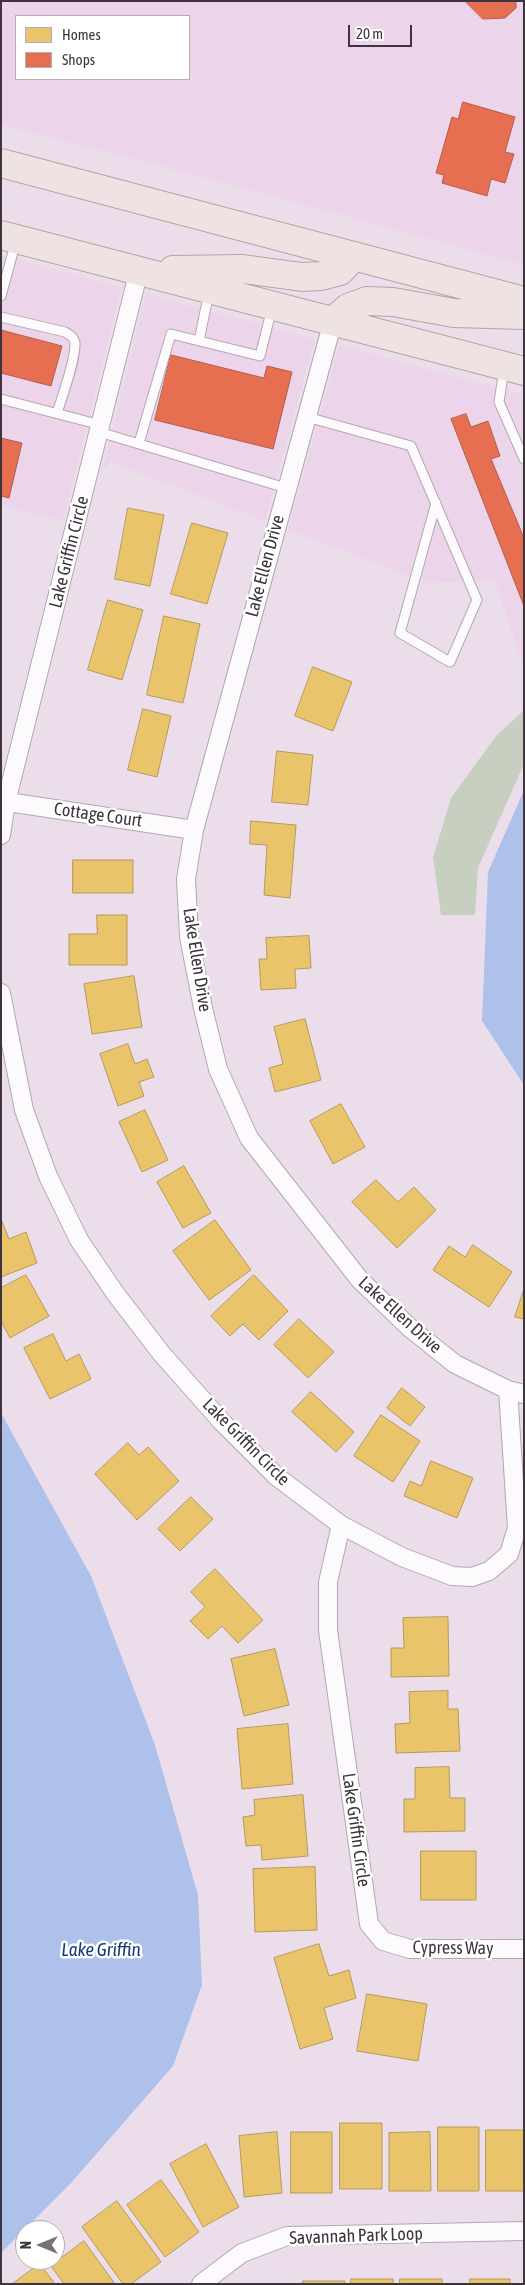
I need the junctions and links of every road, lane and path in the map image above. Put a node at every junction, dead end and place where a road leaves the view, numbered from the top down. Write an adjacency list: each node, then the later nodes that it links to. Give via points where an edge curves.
1 (1, 163): 3 (main road)
2 (9, 237): 4 (main road); 6 (lane)
3 (354, 256): 4 (main road, via 340,271 321,276 302,277 243,269); 7 (main road)
4 (140, 270): 5 (main road); 17 (street, Lake Griffin Circle)
5 (209, 289): 8 (main road); 12 (lane)
6 (1, 296)
7 (524, 301)
8 (272, 305): 11 (main road); 12 (lane, via 260,356)
9 (524, 315): 11 (main road, via 454,313 393,302 367,301 348,308)
10 (1, 318): 15 (lane, via 72,336 75,342)
11 (333, 321): 13 (main road); 16 (street, Lake Ellen Drive)
12 (199, 341): 18 (lane, via 171,334)
13 (514, 369): 19 (lane, via 499,402)
14 (1, 399): 15 (lane)
15 (57, 413): 17 (lane)
16 (307, 417): 20 (street, Lake Ellen Drive); 21 (lane, via 411,446)
17 (100, 429): 18 (lane); 22 (street, Lake Griffin Circle)
18 (139, 443): 20 (lane)
19 (524, 459)
20 (286, 488): 23 (street, Lake Ellen Drive)
21 (436, 503): 21 (lane, via 477,600 450,662 400,633)
22 (4, 802): 23 (street, Cottage Court); 24 (street, Lake Griffin Circle)
23 (194, 830): 26 (street, Lake Ellen Drive, via 186,879 189,937 218,1069 249,1138 360,1280 410,1328 455,1364)
24 (1, 835)
25 (1, 993): 27 (street, Lake Griffin Circle, via 24,1110 48,1176 79,1240 162,1353 222,1422 276,1476)
26 (516, 1392): 27 (street, via 517,1528 509,1554 489,1571 472,1577 452,1576 402,1557)
27 (341, 1525): 28 (street, Lake Griffin Circle, via 328,1582 328,1630 369,1924)
28 (383, 1941): 29 (street, Cypress Way, via 410,1949)
29 (524, 1949)
30 (524, 2231): 31 (street, Savannah Park Loop, via 287,2236 242,2253)
31 (201, 2284)

